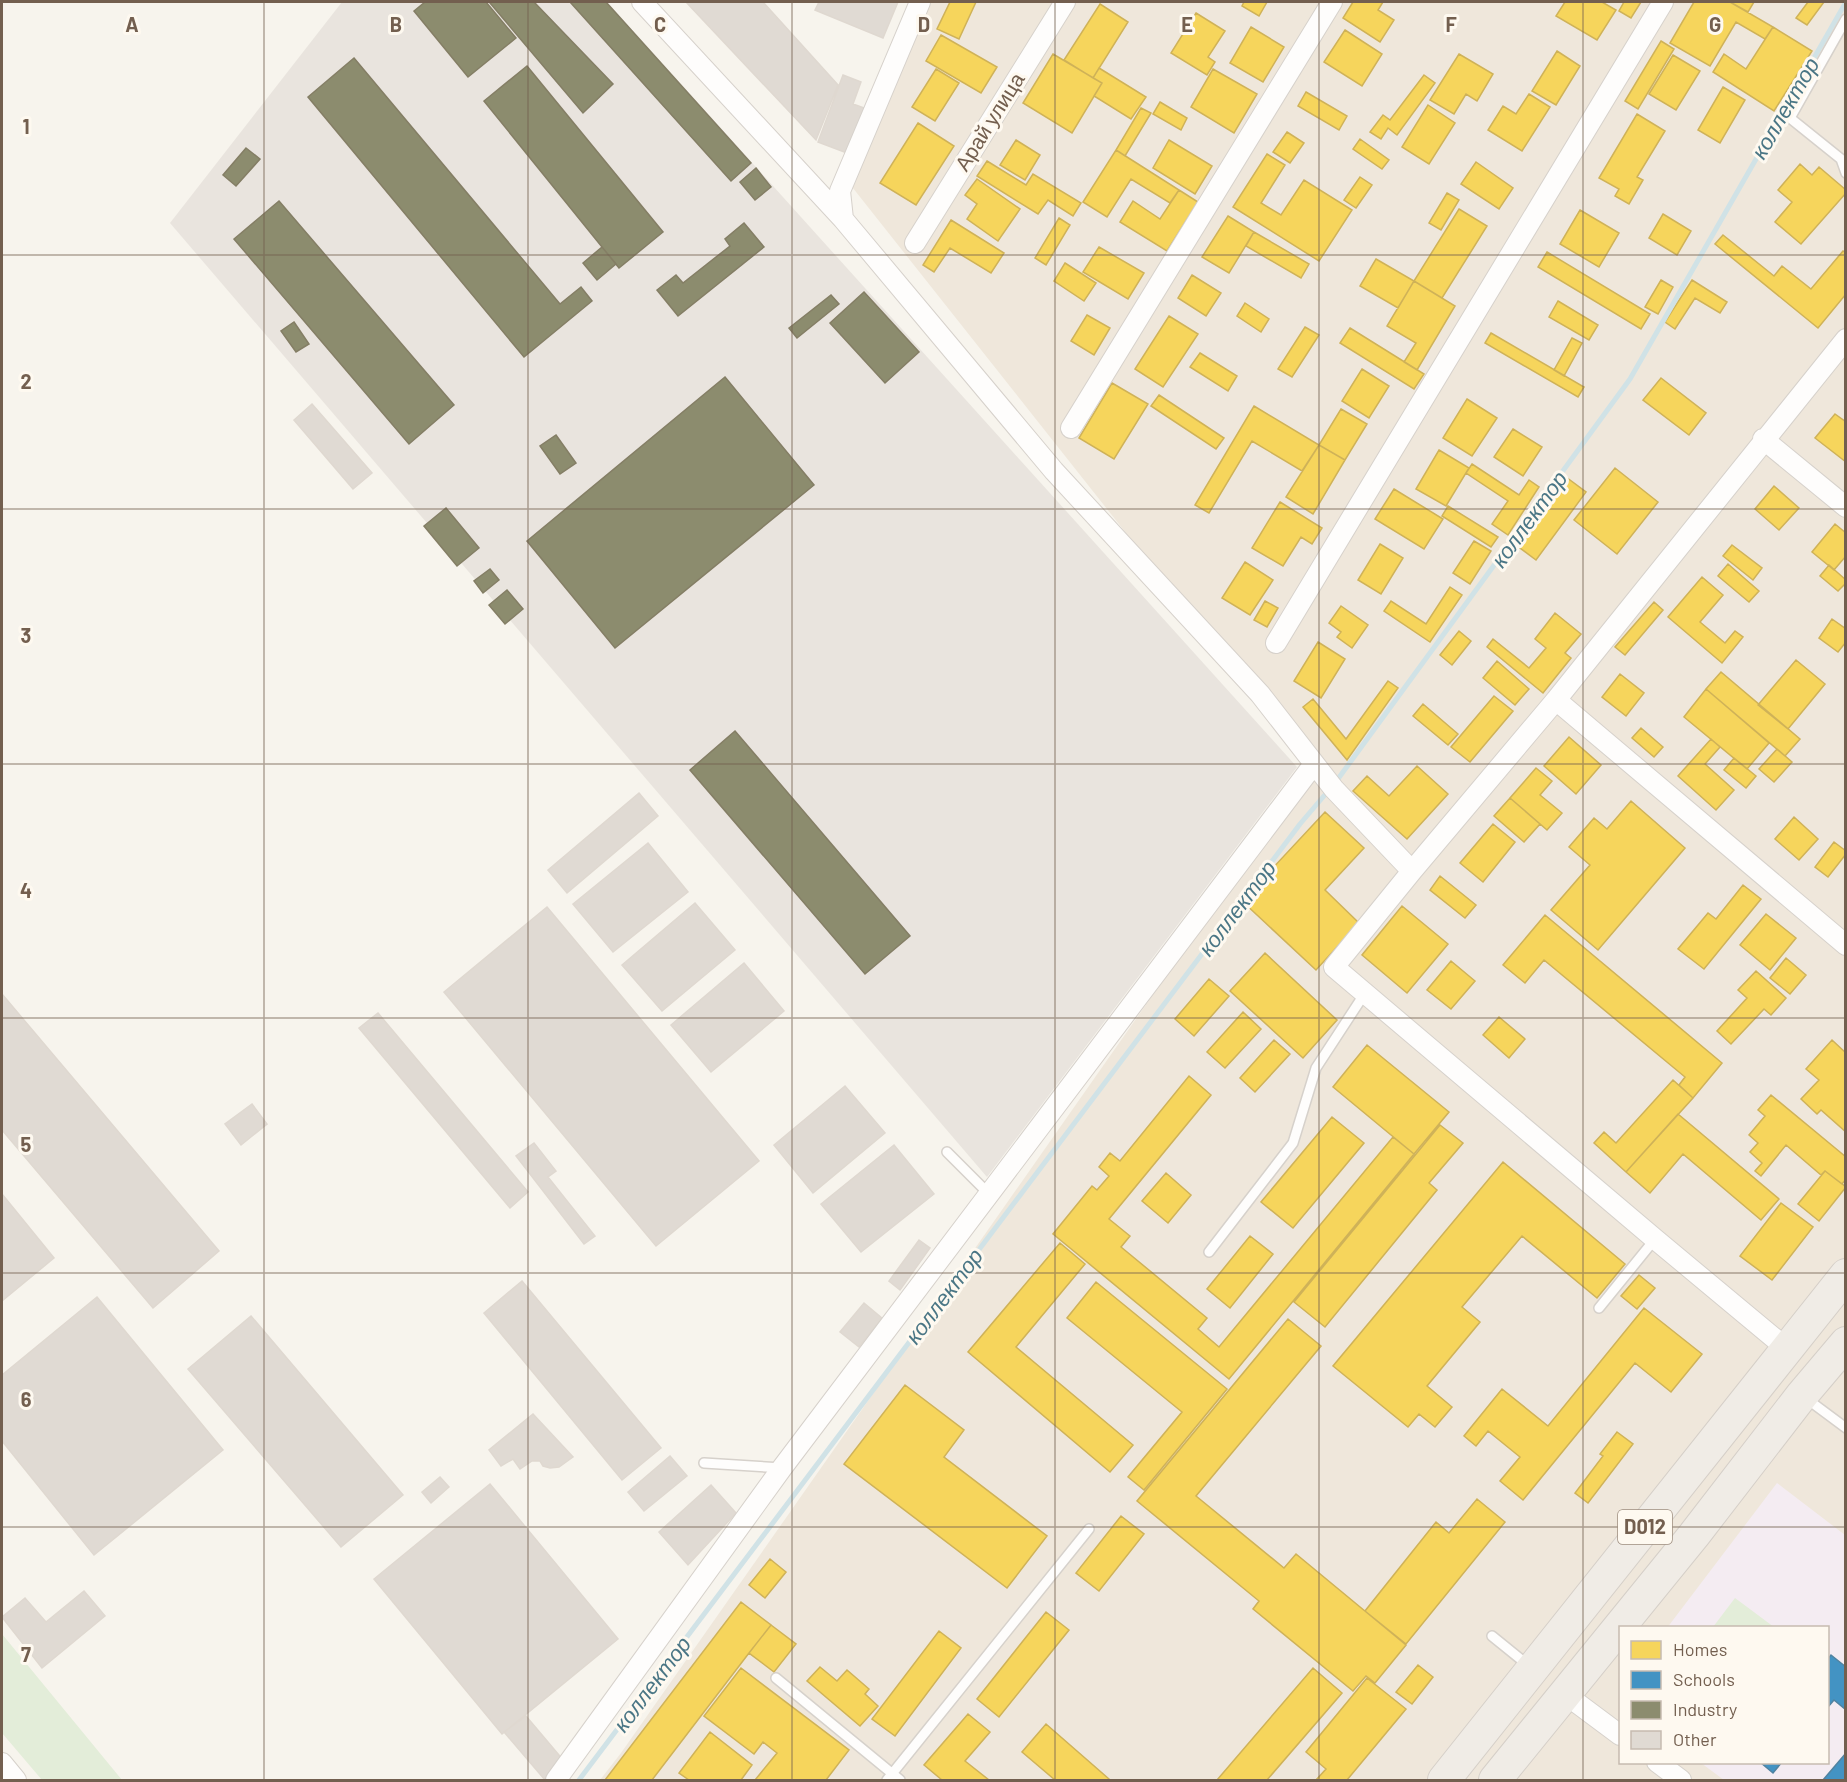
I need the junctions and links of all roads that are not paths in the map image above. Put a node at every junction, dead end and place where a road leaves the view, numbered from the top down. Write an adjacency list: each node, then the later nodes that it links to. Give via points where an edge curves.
1 (642, 2): 9 (street)
2 (920, 2): 9 (street, via 840,191)
3 (1065, 2): 10 (street, Арай улица)
4 (1332, 2): 12 (street)
5 (1663, 2): 15 (street)
6 (1845, 19): 7 (lane, via 1790,117)
7 (1843, 155): 8 (lane)
8 (1845, 173)
9 (843, 219): 17 (street, via 1054,471 1260,694)
10 (915, 243)
11 (1845, 339): 13 (street)
12 (1071, 428)
13 (1763, 439): 14 (street); 16 (street)
14 (1845, 507)
15 (1276, 643)
16 (1556, 700): 18 (street); 19 (street)
17 (1317, 767): 18 (street); 22 (street)
18 (1412, 871): 20 (street, via 1334,967)
19 (1845, 945)
20 (1365, 993): 23 (street); 24 (lane, via 1316,1068 1293,1143)
21 (947, 1152): 22 (lane)
22 (989, 1194): 32 (street)
23 (1654, 1239): 26 (lane); 28 (street)
24 (1209, 1252)
25 (1845, 1275): 28 (highway, D012)
26 (1599, 1308)
27 (1845, 1343): 29 (highway, D012)
28 (1786, 1348): 37 (highway, D012)
29 (1802, 1395): 30 (lane); 34 (highway, D012)
30 (1845, 1428)
31 (704, 1463): 32 (lane)
32 (782, 1468): 45 (street)
33 (1089, 1529): 43 (lane)
34 (1620, 1626)
35 (1619, 1627): 39 (highway, D012)
36 (1492, 1636): 37 (lane)
37 (1533, 1670): 39 (highway); 47 (highway, D012)
38 (776, 1678): 43 (lane)
39 (1565, 1694): 40 (street); 48 (highway, D012)
40 (1619, 1734)
41 (2, 1763): 44 (street)
42 (1660, 1764): 49 (street)
43 (890, 1777): 46 (lane)
44 (16, 1780)
45 (556, 1780)
46 (900, 1780)
47 (1444, 1780)
48 (1495, 1780)
49 (1681, 1780)

